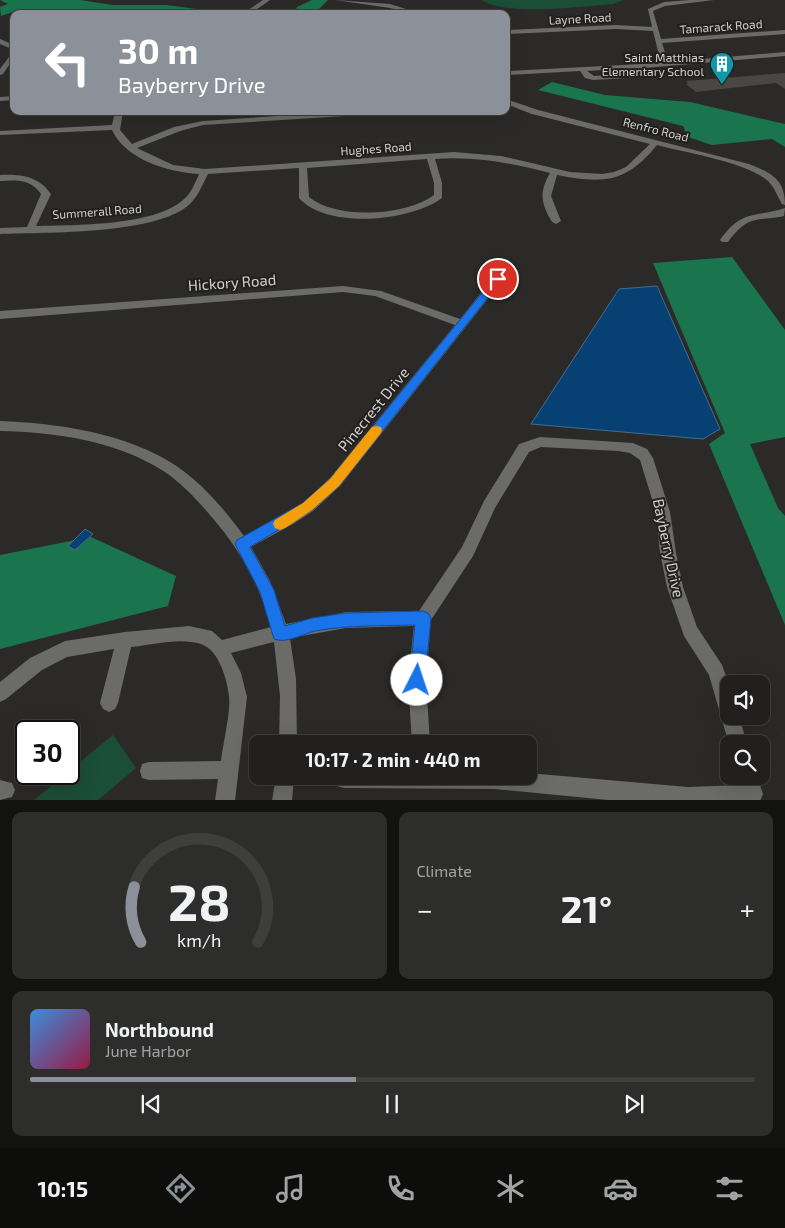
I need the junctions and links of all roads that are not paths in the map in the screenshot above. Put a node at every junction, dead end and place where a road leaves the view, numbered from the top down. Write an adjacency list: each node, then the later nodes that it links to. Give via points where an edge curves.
1 (338, 0): 6 (street)
2 (400, 0): 6 (street)
3 (710, 0): 9 (street, via 653,8 650,10)
4 (256, 1): 5 (street)
5 (266, 1): 7 (street)
6 (390, 6): 8 (street)
7 (251, 10)
8 (404, 10)
9 (654, 29): 10 (street, Layne Road, via 616,27); 12 (street)
10 (510, 32)
11 (785, 32): 12 (street, Tamarack Road)
12 (658, 41): 15 (street)
13 (785, 54): 15 (street)
14 (10, 58): 16 (street)
15 (664, 64): 17 (street, via 639,66 645,75 593,78 582,69)
16 (0, 73)
17 (510, 73)
18 (510, 103): 23 (street, Renfro Road, via 535,112)
19 (118, 115): 21 (street)
20 (329, 115): 24 (street, via 203,123 177,129)
21 (116, 127): 22 (street); 24 (street, Hughes Road, via 117,133)
22 (0, 133)
23 (656, 142): 27 (street, Hughes Road, via 635,164 618,174 590,177); 30 (street, Renfro Road, via 753,169 776,183)
24 (131, 147): 28 (street, Hughes Road, via 170,167)
25 (430, 156): 26 (street, Hughes Road); 26 (street, via 439,196 418,209 402,212 335,214 314,208 304,198); 27 (street, Hughes Road, via 483,156)
26 (303, 165): 28 (street, Hughes Road)
27 (555, 171): 32 (street, via 545,191 546,201)
28 (205, 172): 33 (street, Summerall Road, via 187,202 157,217 137,222)
29 (0, 178): 33 (street, via 26,178 41,186 46,194)
30 (785, 202)
31 (785, 211): 35 (street, via 748,218 734,227)
32 (556, 221)
33 (31, 228): 34 (street, Summerall Road)
34 (0, 231)
35 (725, 240)
36 (496, 266): 38 (street, Pinecrest Drive, via 498,279)
37 (0, 316): 38 (street, Hickory Road, via 343,289 377,293)
38 (462, 324): 40 (street, Pinecrest Drive, via 335,482 301,511)
39 (0, 426): 40 (street, via 36,426 85,434 160,462 185,480 221,516)
40 (242, 544): 42 (street, via 266,590)
41 (423, 618): 42 (street, via 346,620); 45 (street, Bayberry Drive, via 468,551 489,505 524,448 540,442 633,448 646,458 664,512 675,587 690,631 716,671); 49 (street, Bayberry Drive, via 417,680)
42 (280, 634): 44 (street); 48 (street, via 285,657)
43 (125, 640): 44 (street, via 198,635); 46 (street, via 65,649 36,664); 47 (street)
44 (220, 648): 50 (street, via 232,673 238,697)
45 (720, 684)
46 (0, 693)
47 (109, 702)
48 (288, 735)
49 (420, 735)
50 (230, 770): 51 (street); 55 (street)
51 (150, 771)
52 (537, 784): 54 (street, via 688,797 753,794)
53 (284, 785): 56 (street)
54 (750, 785)
55 (225, 800)
56 (282, 800)

